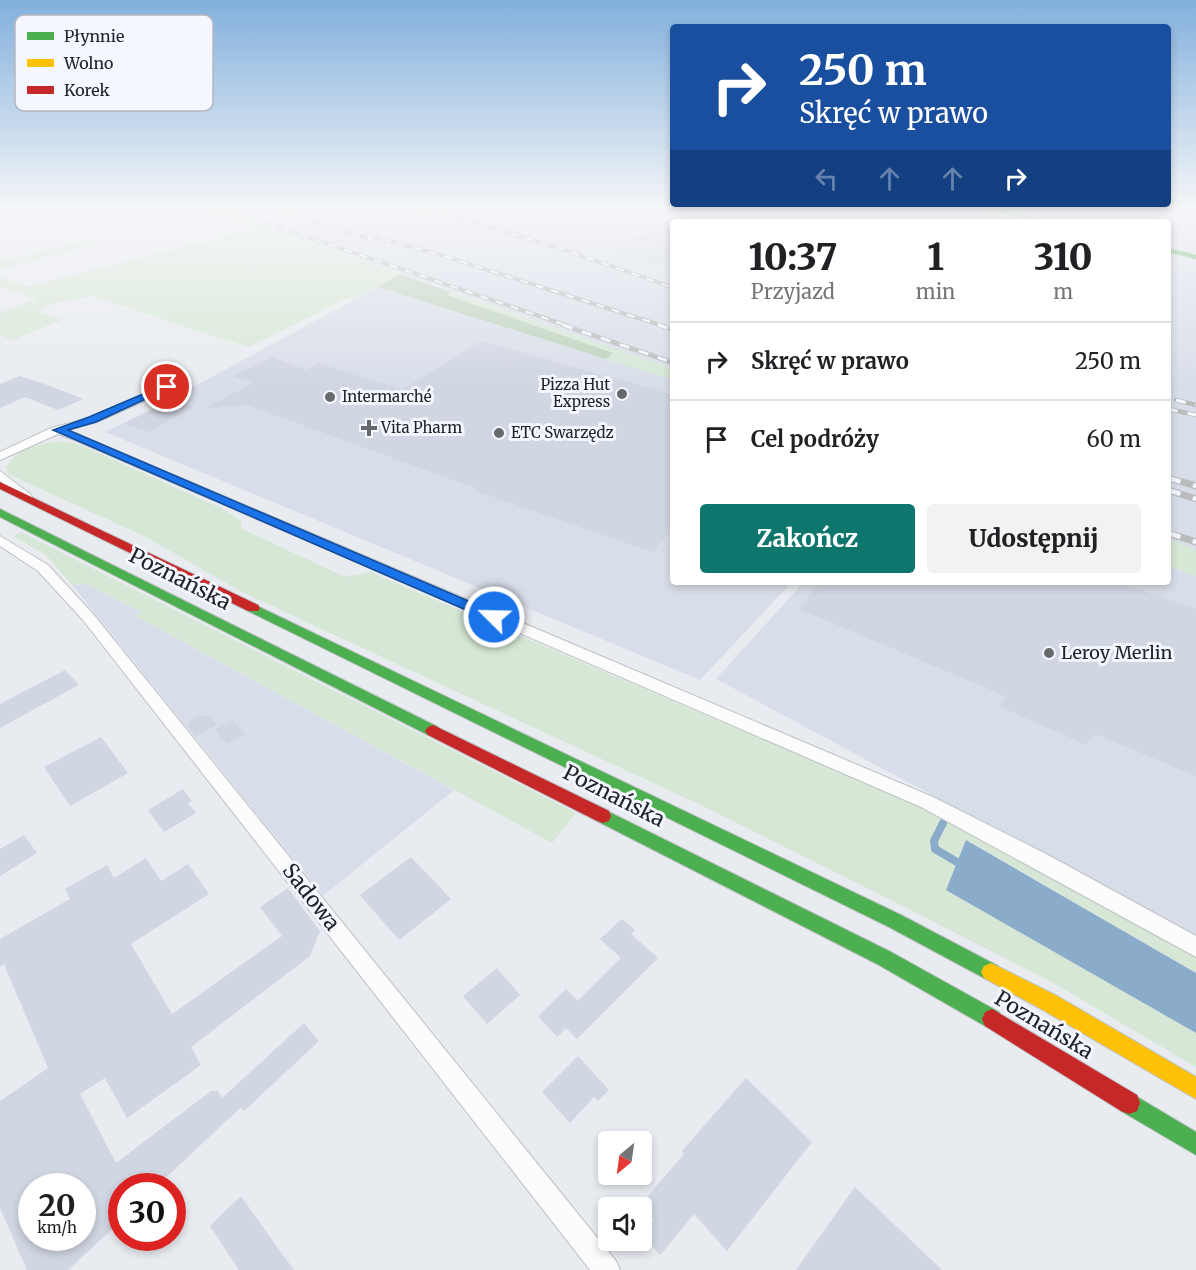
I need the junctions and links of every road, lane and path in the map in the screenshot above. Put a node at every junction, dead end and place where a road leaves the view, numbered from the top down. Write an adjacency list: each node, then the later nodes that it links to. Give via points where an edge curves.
1 (167, 387): 2 (street, via 93,420)
2 (58, 430): 3 (street); 9 (street, via 927,802)
3 (1, 455)
4 (0, 475): 6 (street)
5 (0, 485): 6 (main road, Poznańska)
6 (29, 499): 10 (main road, Poznańska, via 885,916 1050,1003)
7 (0, 512): 11 (main road, Poznańska, via 865,948 1009,1029)
8 (0, 540): 12 (street, Sadowa, via 43,568 88,617)
9 (1196, 947)
10 (1196, 1089)
11 (1196, 1144)
12 (607, 1270)

